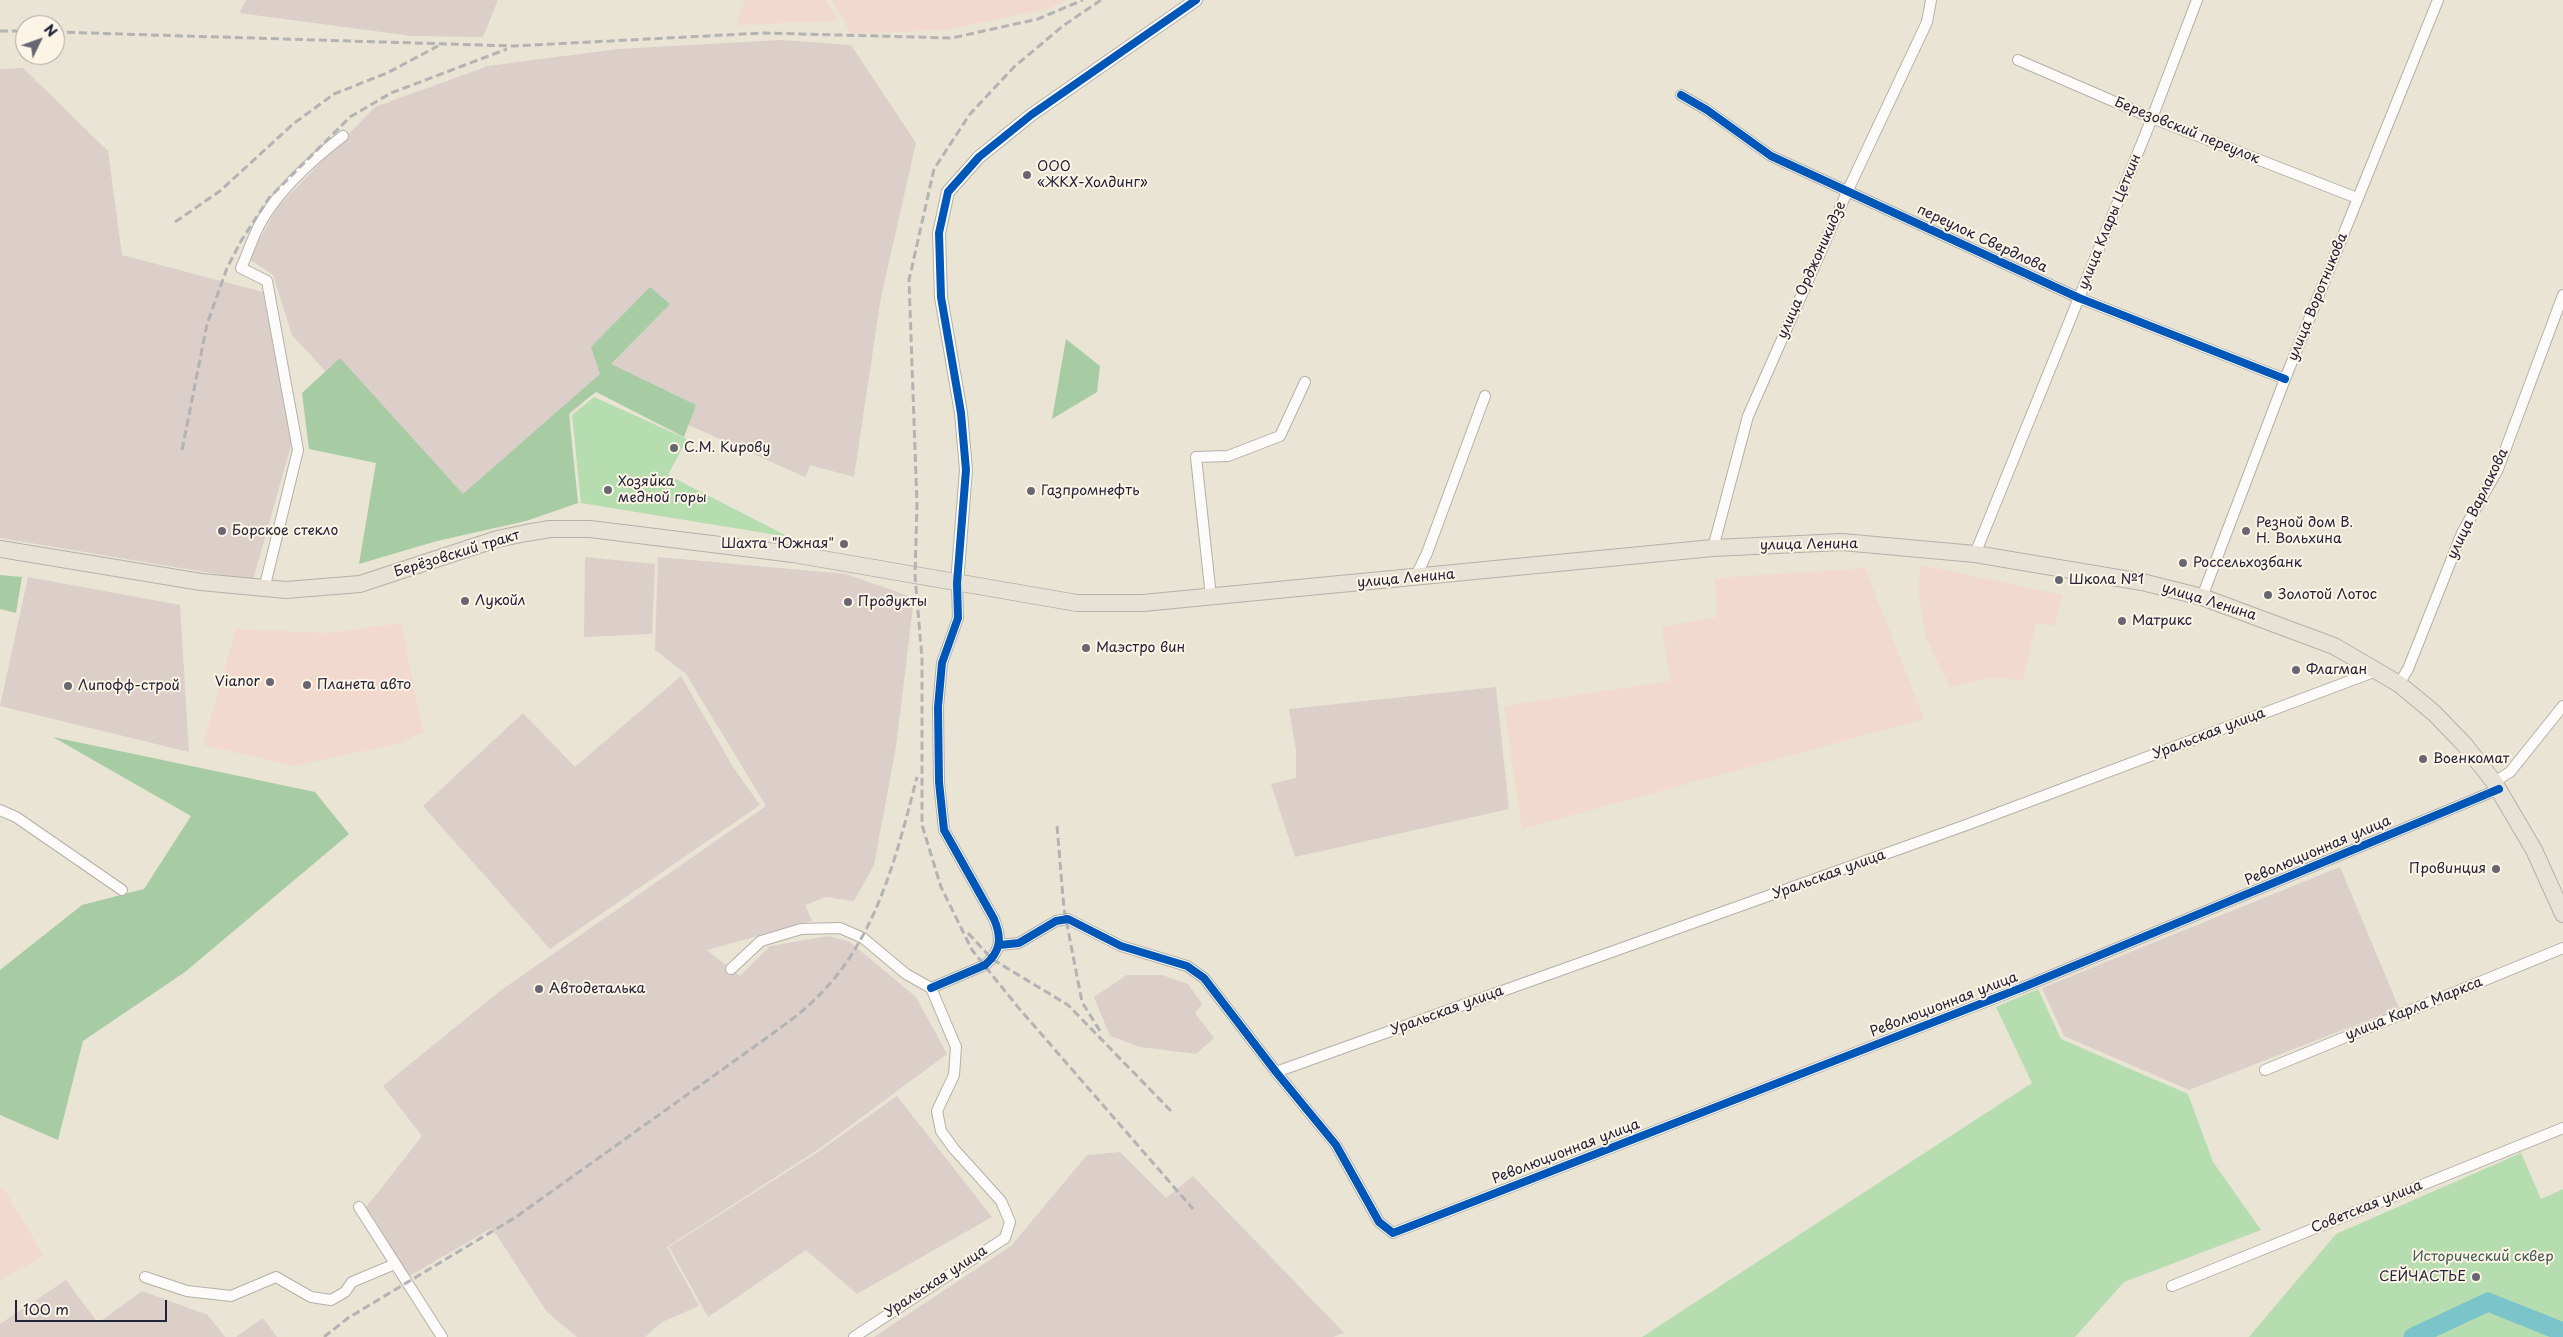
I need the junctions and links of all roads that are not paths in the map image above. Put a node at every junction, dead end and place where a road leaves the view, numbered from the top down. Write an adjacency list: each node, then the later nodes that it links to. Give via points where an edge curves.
1 (1196, 0): 21 (street, via 1030,115 979,157 948,192 939,233 941,297 961,413 966,470)
2 (1931, 0): 9 (street, улица Орджоникидзе, via 1927,22)
3 (2197, 0): 7 (street, улица Клары Цеткин)
4 (2438, 0): 10 (street, улица Воротникова)
5 (2018, 60): 7 (street, Березовский переулок)
6 (1681, 95): 9 (street, переулок Свердлова, via 1771,156)
7 (2152, 118): 10 (street, Березовский переулок); 12 (street, улица Клары Цеткин)
8 (343, 136): 22 (street, via 288,186 262,221 242,268 268,281 298,450)
9 (1848, 190): 12 (street, переулок Свердлова); 16 (street, улица Орджоникидзе, via 1748,416)
10 (2357, 198): 13 (street, улица Воротникова)
11 (2563, 295): 26 (street, улица Варлакова, via 2498,469 2462,532 2408,669)
12 (2079, 298): 13 (street, переулок Свердлова); 18 (street, улица Клары Цеткин)
13 (2285, 379): 24 (street, улица Воротникова)
14 (1305, 382): 23 (street, via 1280,436 1228,456 1196,457)
15 (1485, 396): 20 (street)
16 (1713, 548): 18 (main road, улица Ленина, via 1842,542); 20 (main road, улица Ленина)
17 (0, 549): 22 (main road, Берёзовский тракт, via 201,582)
18 (1975, 554): 24 (main road, улица Ленина, via 2086,571)
19 (915, 576): 21 (main road, улица Ленина); 22 (main road, Берёзовский тракт, via 793,554 590,529 550,529 497,539 360,584)
20 (1415, 578): 23 (main road, улица Ленина)
21 (957, 583): 23 (main road, улица Ленина, via 1077,603 1143,603); 32 (street, via 958,618 942,663 938,708 939,782 944,830 994,919 1000,932)
22 (264, 589)
23 (1211, 597)
24 (2202, 597): 25 (main road, улица Ленина, via 2334,646)
25 (2379, 670): 26 (main road, улица Ленина); 37 (street, Уральская улица, via 1969,824)
26 (2399, 684): 28 (main road, улица Ленина, via 2440,719)
27 (2563, 706): 28 (street, Революционная улица)
28 (2497, 785): 31 (main road, улица Ленина, via 2534,850); 37 (street, Революционная улица, via 2021,988 1393,1233 1379,1222 1336,1145)
29 (0, 810): 30 (street, via 16,817)
30 (122, 890)
31 (2563, 914)
32 (1000, 945): 35 (street, via 985,966); 37 (street, via 1020,942 1056,921 1068,919 1121,946 1187,966 1204,978)
33 (2563, 948): 36 (street, улица Карла Маркса)
34 (732, 970): 35 (street, via 760,942 801,930 840,928 863,938 906,974)
35 (931, 988): 44 (street, Уральская улица, via 956,1047 954,1075 938,1112 941,1131 1001,1201 1010,1222 1005,1238)
36 (2265, 1070)
37 (1276, 1072)
38 (2563, 1128): 42 (street, Советская улица)
39 (359, 1207): 40 (street)
40 (395, 1264): 41 (street, via 352,1282 331,1300 311,1297 276,1277 231,1296 187,1291); 43 (street)
41 (145, 1277)
42 (2172, 1286)
43 (442, 1337)
44 (854, 1337)

